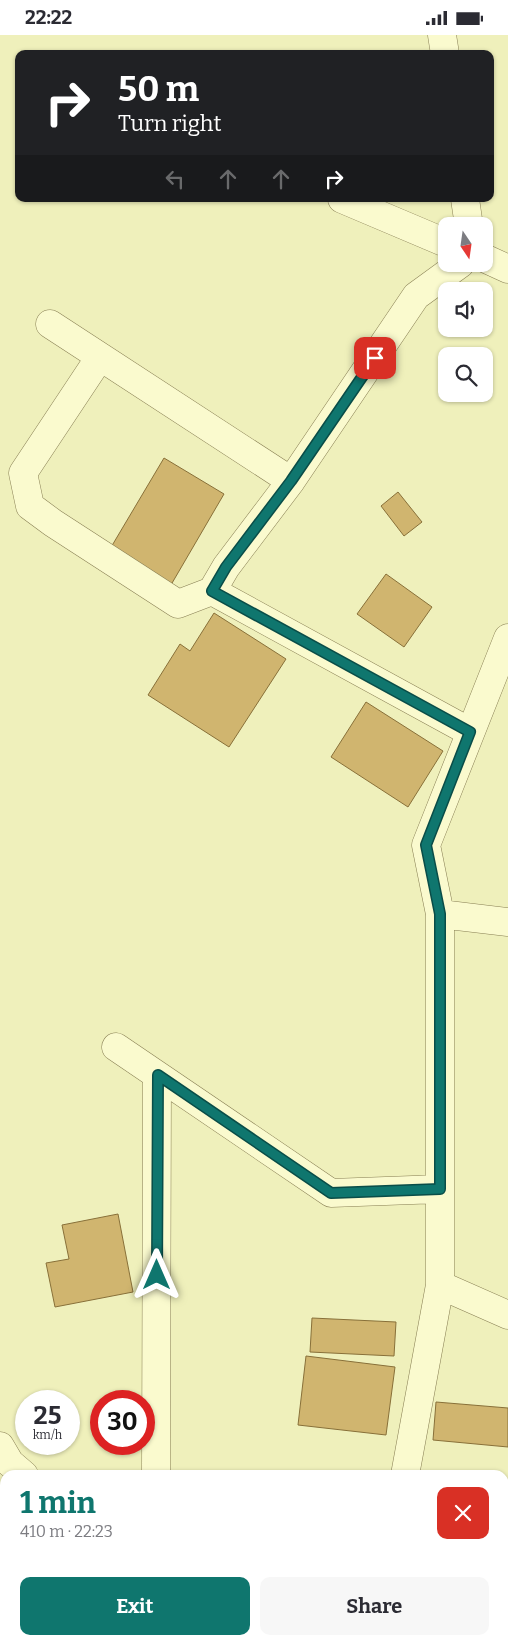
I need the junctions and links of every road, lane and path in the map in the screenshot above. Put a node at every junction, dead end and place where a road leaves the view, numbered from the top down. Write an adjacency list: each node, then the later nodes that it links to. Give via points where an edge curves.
1 (442, 35): 2 (street)
2 (444, 50)
3 (349, 202): 6 (street)
4 (465, 202): 5 (street)
5 (468, 217)
6 (438, 240)
7 (493, 263): 8 (street)
8 (508, 269)
9 (448, 273): 12 (street, via 416,296)
10 (50, 324): 11 (street)
11 (100, 357): 12 (street); 13 (street, via 23,473 30,506 178,604)
12 (291, 481): 13 (street, via 226,567)
13 (212, 591): 15 (street)
14 (508, 638): 15 (street)
15 (470, 732): 16 (street, via 426,845)
16 (440, 914): 17 (street); 20 (street)
17 (508, 922)
18 (116, 1047): 19 (street)
19 (158, 1075): 20 (street, via 331,1193); 23 (street)
20 (440, 1189): 21 (street)
21 (440, 1285): 22 (street); 24 (street)
22 (508, 1315)
23 (156, 1470)
24 (406, 1470)

